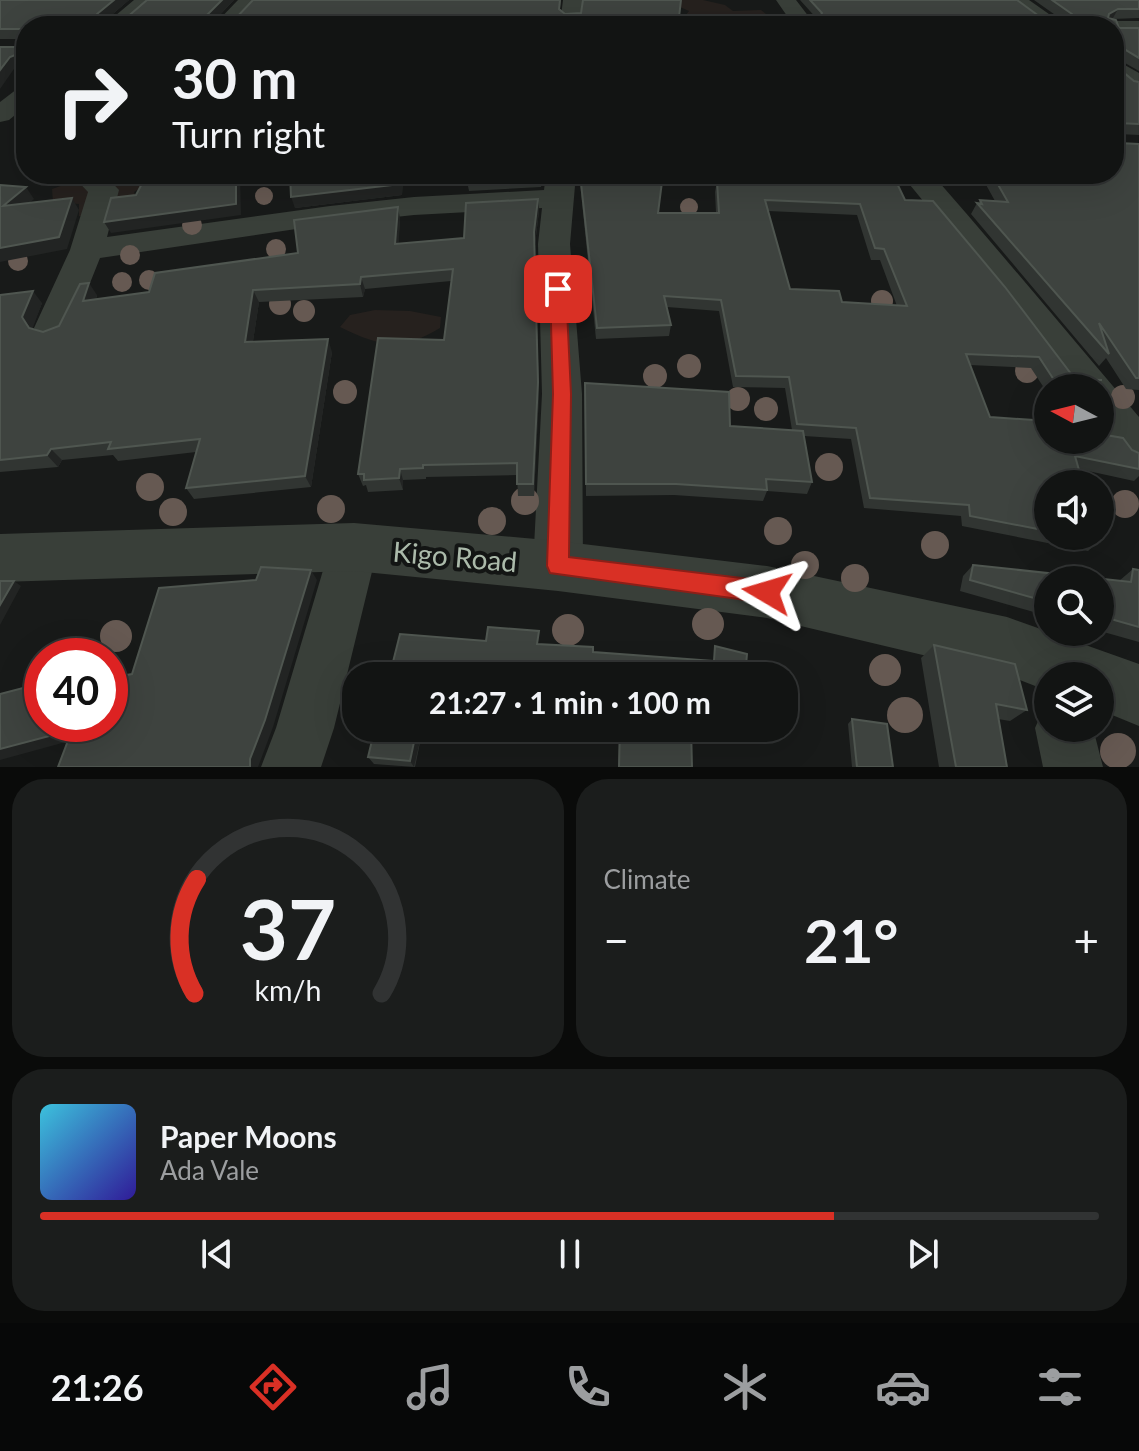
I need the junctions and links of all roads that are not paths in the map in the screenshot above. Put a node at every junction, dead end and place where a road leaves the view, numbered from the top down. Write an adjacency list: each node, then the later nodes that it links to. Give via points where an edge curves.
1 (147, 0): 4 (street)
2 (250, 0): 5 (street)
3 (1015, 0): 6 (street)
4 (127, 16)
5 (234, 16)
6 (1040, 16)
7 (16, 102): 8 (street)
8 (0, 114)
9 (97, 184): 12 (street, via 104,190)
10 (925, 184): 14 (street)
11 (560, 186): 12 (street); 19 (street, via 554,244 562,394)
12 (87, 250): 13 (street)
13 (53, 328)
14 (1080, 374)
15 (1114, 416): 16 (street)
16 (1139, 447)
17 (354, 547): 18 (street, Kigo Road); 19 (street, Kigo Road); 24 (street)
18 (0, 558)
19 (558, 566): 20 (street, Kigo Road, via 767,592 1007,646)
20 (1046, 662)
21 (1114, 687): 22 (street, Kigo Road)
22 (1139, 695)
23 (1067, 742): 25 (street)
24 (291, 767)
25 (1073, 767)

